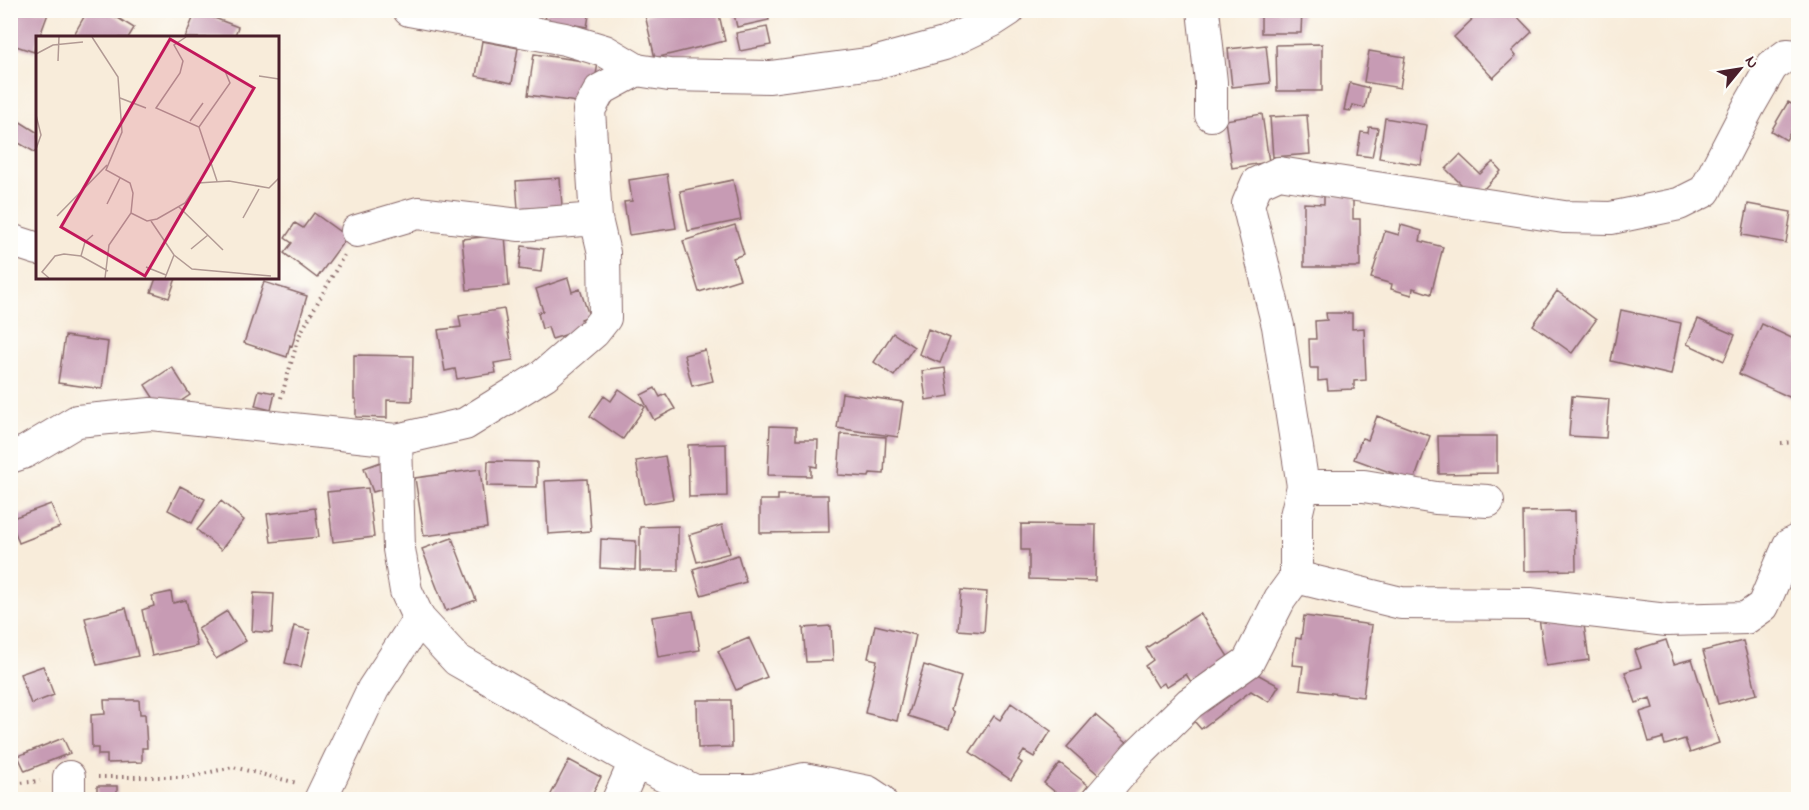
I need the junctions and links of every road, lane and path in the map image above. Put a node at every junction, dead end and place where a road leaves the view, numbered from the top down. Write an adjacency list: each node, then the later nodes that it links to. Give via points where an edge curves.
1 (409, 10): 5 (street, via 565,39 605,51)
2 (1009, 10): 5 (street, via 944,44 874,63 770,77 669,75)
3 (1203, 10): 6 (street)
4 (1798, 56): 16 (street, via 1787,55 1772,66 1705,191 1680,204 1611,218 1564,217 1279,173 1257,183 1248,204 1278,326)
5 (637, 70): 7 (street, via 600,90 589,110)
6 (1211, 116)
7 (596, 219): 8 (street, via 520,225 418,213); 12 (street, via 604,253 605,318 594,332 544,375 465,424)
8 (357, 231): 11 (path, via 299,336)
9 (10, 240): 10 (street)
10 (36, 248)
11 (272, 428): 12 (street); 15 (street, via 151,414 77,421)
12 (396, 440): 20 (street, via 399,549 406,591)
13 (1798, 442): 14 (path)
14 (1781, 443)
15 (10, 457)
16 (1303, 486): 17 (street, via 1364,486 1436,498); 19 (street, via 1296,516)
17 (1488, 501)
18 (1798, 540): 19 (street, via 1789,545 1763,606 1746,618 1667,620 1530,604 1401,603)
19 (1296, 577): 26 (street, via 1280,598 1248,662 1190,703)
20 (419, 619): 21 (street, via 457,660); 23 (street, via 373,689)
21 (635, 762): 24 (street); 25 (street, via 695,791 754,791 804,779 868,792)
22 (69, 788): 23 (path, via 189,777 233,766)
23 (322, 795)
24 (618, 800)
25 (880, 800)
26 (1098, 800)

